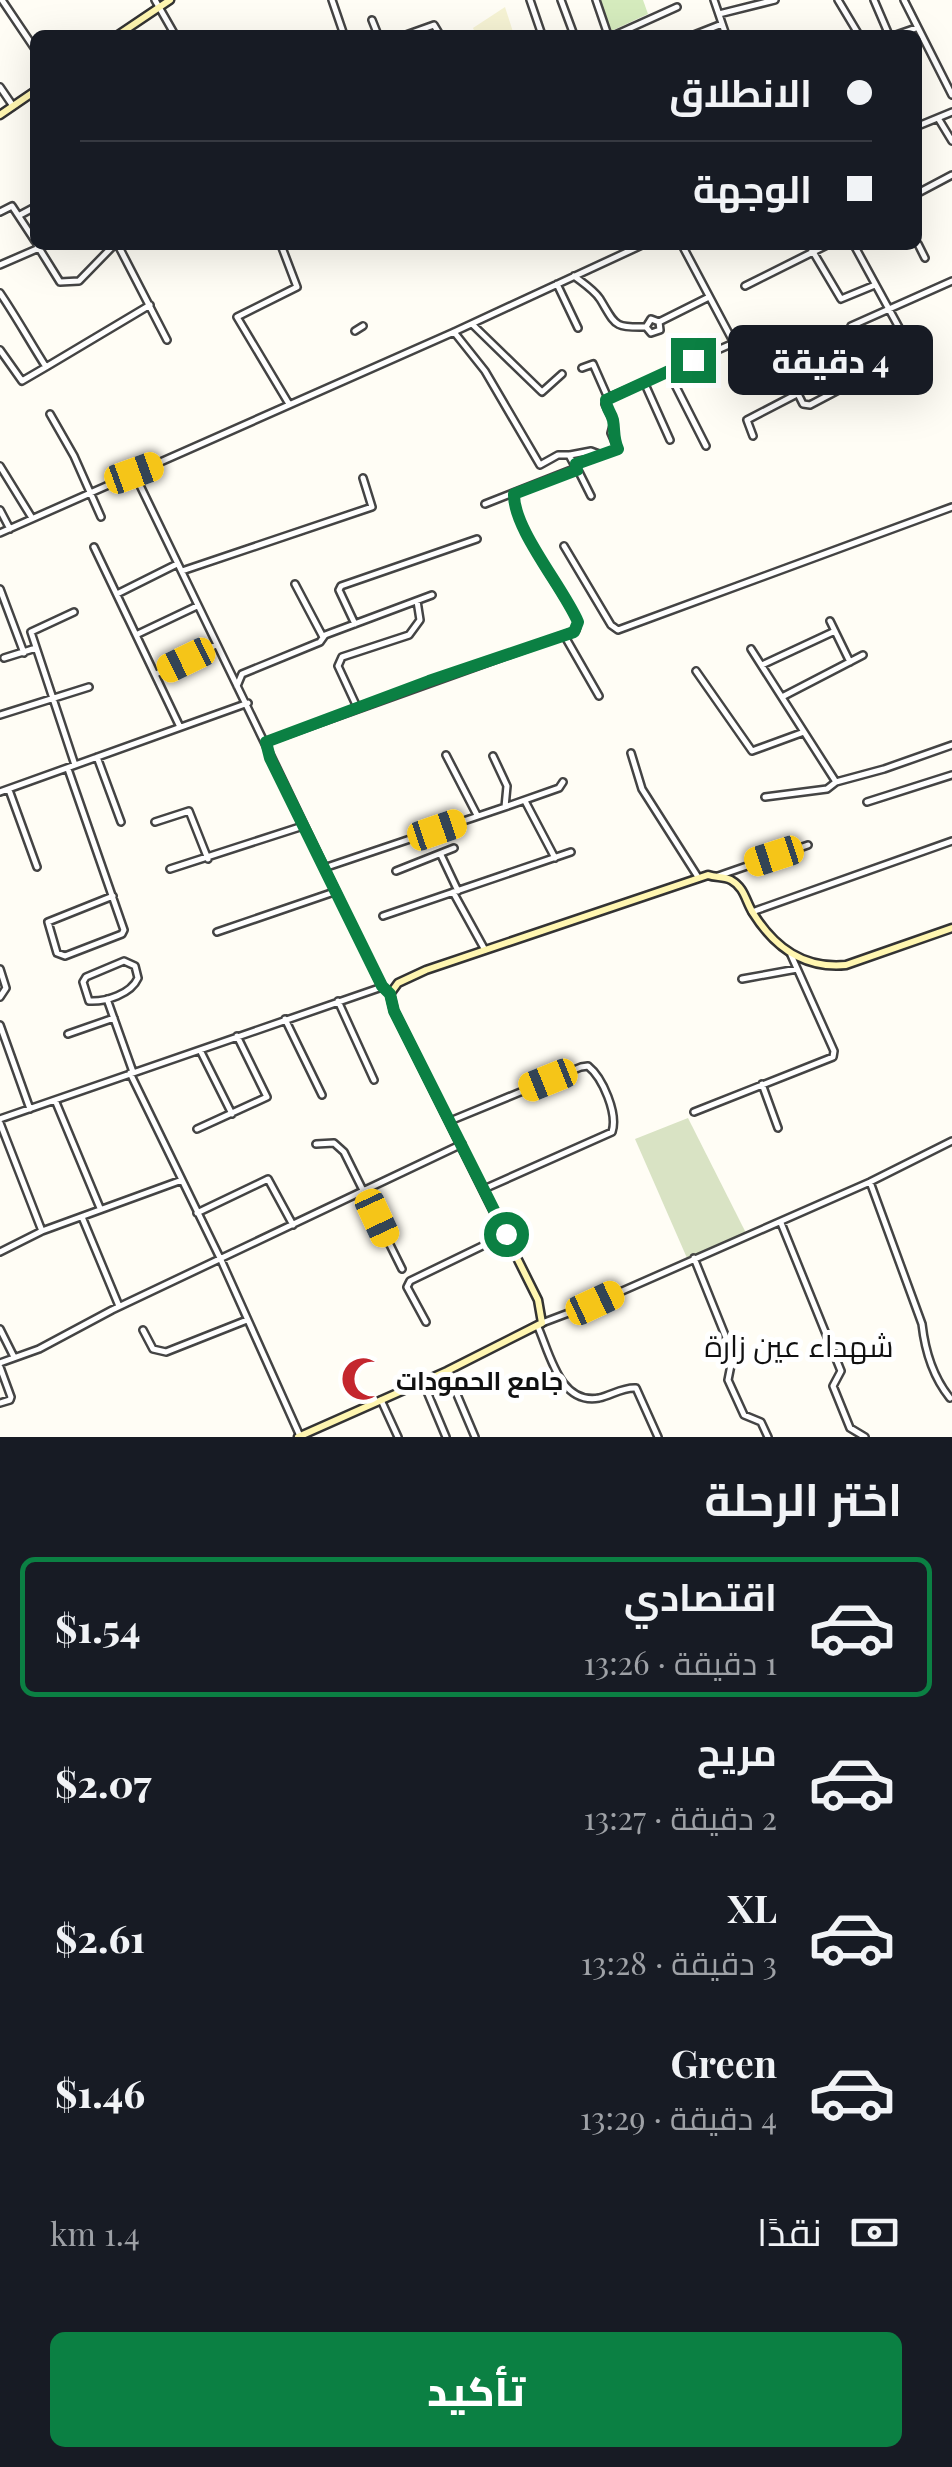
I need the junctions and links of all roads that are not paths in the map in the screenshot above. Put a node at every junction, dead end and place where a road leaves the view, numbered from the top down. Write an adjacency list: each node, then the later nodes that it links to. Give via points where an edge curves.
1 (2, 0): 32 (street)
2 (170, 0): 12 (street)
3 (332, 0): 20 (street)
4 (530, 0): 22 (street)
5 (561, 0): 23 (street)
6 (596, 0): 24 (street)
7 (714, 0): 14 (street)
8 (775, 0): 14 (street)
9 (838, 0): 28 (street)
10 (874, 0): 29 (street)
11 (904, 0): 17 (street)
12 (157, 4): 18 (street); 19 (street)
13 (677, 7): 25 (street)
14 (719, 14): 16 (street)
15 (372, 20): 21 (street)
16 (722, 24): 26 (street); 27 (street)
17 (916, 28): 30 (street)
18 (124, 30)
19 (173, 30)
20 (342, 30)
21 (376, 30)
22 (540, 30)
23 (572, 30)
24 (610, 30)
25 (624, 30)
26 (707, 30)
27 (724, 30)
28 (857, 30)
29 (889, 30)
30 (909, 30)
31 (922, 39): 35 (street)
32 (30, 42)
33 (0, 88): 36 (street)
34 (30, 95): 36 (street)
35 (952, 95)
36 (13, 106): 38 (street)
37 (952, 112): 39 (street)
38 (0, 115)
39 (938, 118): 40 (street); 41 (street)
40 (922, 124)
41 (952, 141)
42 (952, 175): 43 (street)
43 (922, 192)
44 (30, 210): 46 (street)
45 (0, 212): 46 (street, via 12,206)
46 (20, 216): 47 (street)
47 (30, 233)
48 (30, 249): 60 (street)
49 (40, 250): 50 (street, via 60,282 79,281)
50 (111, 250)
51 (119, 250): 68 (street)
52 (283, 250): 90 (street, via 297,287 237,317)
53 (631, 250): 61 (street)
54 (685, 250): 67 (street)
55 (808, 250): 65 (street)
56 (812, 250): 64 (street, via 841,299)
57 (857, 250): 64 (street)
58 (921, 250): 59 (street)
59 (925, 258)
60 (0, 264)
61 (574, 276): 63 (street); 67 (street, via 598,296 610,320 646,326 652,334 659,322)
62 (952, 281): 69 (street)
63 (557, 284): 70 (street); 73 (street)
64 (875, 285): 69 (street)
65 (745, 286)
66 (0, 293): 81 (street)
67 (709, 297): 77 (street)
68 (150, 305): 76 (street); 81 (street)
69 (888, 308): 72 (street); 78 (street)
70 (472, 324): 75 (street); 85 (street, via 542,392)
71 (364, 326): 74 (street)
72 (851, 326)
73 (578, 328)
74 (354, 330)
75 (454, 332): 90 (street); 96 (street, via 540,465)
76 (167, 340)
77 (734, 343): 83 (street); 88 (street, via 766,332)
78 (909, 346): 80 (street); 84 (street)
79 (0, 350): 81 (street, via 22,381)
80 (920, 366)
81 (46, 367)
82 (582, 368): 89 (street, via 593,364)
83 (668, 371): 86 (street); 94 (street)
84 (865, 371)
85 (562, 374)
86 (644, 382): 89 (street); 93 (street)
87 (846, 386): 88 (street, via 810,405)
88 (796, 394): 92 (street, via 748,418)
89 (608, 398): 95 (street, via 618,449)
90 (289, 404): 99 (street)
91 (50, 414): 101 (street)
92 (754, 436)
93 (670, 440)
94 (706, 446)
95 (602, 454): 96 (street); 98 (street)
96 (570, 455): 98 (street)
97 (0, 466): 108 (street)
98 (576, 467): 102 (street); 103 (street)
99 (134, 473): 101 (street); 114 (street)
100 (363, 478): 114 (street, via 372,507)
101 (90, 492): 107 (street); 108 (street)
102 (514, 494): 104 (street); 126 (street, via 534,547 578,622)
103 (591, 496)
104 (485, 504)
105 (952, 507): 112 (street, via 618,630)
106 (0, 510): 109 (street)
107 (101, 517)
108 (32, 518): 109 (street)
109 (10, 528): 110 (street)
110 (0, 532)
111 (477, 539): 123 (street, via 342,586)
112 (564, 546)
113 (94, 547): 117 (street)
114 (180, 568): 117 (street); 120 (street)
115 (295, 584): 127 (street)
116 (0, 589): 131 (street)
117 (117, 594): 125 (street)
118 (432, 595): 119 (street)
119 (417, 601): 123 (street); 144 (street, via 420,620 409,635 342,657 338,666)
120 (198, 606): 125 (street); 128 (street)
121 (74, 612): 129 (street, via 31,632)
122 (830, 621): 124 (street)
123 (355, 624): 127 (street)
124 (834, 630): 134 (street); 135 (street)
125 (138, 634): 137 (street)
126 (564, 635): 140 (street); 144 (street)
127 (323, 636): 138 (street, via 242,674)
128 (216, 645): 137 (street); 138 (street)
129 (36, 648): 131 (street); 142 (street)
130 (752, 649): 135 (street)
131 (24, 653): 133 (street)
132 (864, 655): 134 (street)
133 (4, 658)
134 (850, 662): 141 (street)
135 (762, 665): 141 (street)
136 (696, 671): 147 (street, via 752,751)
137 (156, 674): 146 (street)
138 (237, 686): 143 (street)
139 (90, 687): 142 (street)
140 (599, 696)
141 (782, 697): 147 (street)
142 (54, 698): 145 (street); 154 (street)
143 (248, 703): 146 (street); 148 (street)
144 (358, 707): 148 (street)
145 (0, 716)
146 (180, 727): 152 (street)
147 (804, 732): 158 (street)
148 (266, 742): 168 (street)
149 (952, 745): 158 (street)
150 (631, 753): 180 (street, via 642,789)
151 (446, 755): 165 (street)
152 (97, 756): 154 (street); 166 (street)
153 (492, 756): 164 (street, via 507,786)
154 (75, 765): 155 (street)
155 (68, 769): 159 (street); 184 (street)
156 (952, 775): 163 (street)
157 (563, 782): 162 (street)
158 (836, 782): 161 (street)
159 (9, 790): 160 (street); 176 (street)
160 (0, 792)
161 (765, 798)
162 (525, 801): 164 (street); 174 (street)
163 (867, 802)
164 (505, 807): 165 (street)
165 (477, 815): 177 (street)
166 (121, 822)
167 (155, 822): 175 (street, via 188,811)
168 (303, 826): 175 (street); 177 (street)
169 (952, 841): 185 (street)
170 (808, 845): 181 (street)
171 (454, 848): 173 (street)
172 (571, 852): 174 (street)
173 (441, 854): 179 (street); 182 (street)
174 (555, 858): 182 (street)
175 (208, 859): 178 (street)
176 (37, 867)
177 (324, 868): 183 (street)
178 (170, 870)
179 (396, 870)
180 (698, 878): 181 (street); 189 (street)
181 (715, 878): 185 (street, via 734,882)
182 (456, 891): 186 (street); 189 (street)
183 (334, 892): 188 (street); 194 (street)
184 (113, 896): 184 (street, via 122,934 65,956 57,953 48,922)
185 (752, 912): 190 (street)
186 (383, 916)
187 (952, 928): 190 (street, via 846,964)
188 (217, 932)
189 (486, 950): 195 (street, via 398,982)
190 (790, 955): 192 (street)
191 (0, 969): 196 (street, via 6,988)
192 (797, 970): 193 (street); 207 (street, via 834,1054)
193 (742, 979)
194 (382, 986): 195 (street); 198 (street)
195 (390, 994): 214 (street)
196 (0, 996)
197 (108, 999): 197 (street, via 89,1001 83,982 130,962 137,983); 199 (street)
198 (338, 1001): 200 (street); 206 (street)
199 (114, 1018): 202 (street); 205 (street)
200 (285, 1020): 203 (street); 208 (street)
201 (0, 1025): 210 (street)
202 (68, 1034)
203 (237, 1036): 204 (street); 212 (street, via 268,1097)
204 (199, 1049): 205 (street); 212 (street)
205 (131, 1073): 209 (street); 220 (street)
206 (374, 1080)
207 (762, 1084): 211 (street); 215 (street)
208 (322, 1095)
209 (55, 1100): 210 (street); 224 (street)
210 (30, 1109): 213 (street)
211 (694, 1112)
212 (232, 1114): 216 (street)
213 (0, 1121): 229 (street)
214 (450, 1121): 219 (street); 222 (street, via 581,1067 595,1072 614,1115 612,1132)
215 (778, 1128)
216 (197, 1129)
217 (952, 1141): 221 (street)
218 (316, 1144): 223 (street, via 339,1146)
219 (462, 1144): 222 (street); 223 (street)
220 (182, 1180): 224 (street); 225 (street)
221 (870, 1182): 227 (street); 245 (street, via 938,1383)
222 (484, 1189): 230 (street)
223 (364, 1190): 228 (street); 234 (street)
224 (101, 1209): 226 (street)
225 (197, 1213): 228 (street, via 268,1179); 233 (street)
226 (82, 1216): 229 (street); 235 (street)
227 (781, 1222): 232 (street); 255 (street, via 841,1371 832,1386 850,1428)
228 (293, 1225): 233 (street)
229 (42, 1231): 231 (street)
230 (506, 1234): 237 (street, via 410,1281); 238 (street, via 542,1306)
231 (0, 1252)
232 (694, 1258): 238 (street); 254 (street, via 734,1355 728,1380 744,1415 761,1422)
233 (220, 1260): 235 (street); 236 (street)
234 (402, 1269)
235 (119, 1306): 241 (street)
236 (247, 1320): 240 (street, via 166,1352 153,1350); 249 (street)
237 (426, 1322)
238 (540, 1325): 243 (street); 253 (street, via 570,1392 591,1398 636,1388)
239 (0, 1329): 241 (street)
240 (143, 1330)
241 (14, 1358): 242 (street)
242 (0, 1365): 247 (street, via 12,1396)
243 (447, 1372): 244 (street); 252 (street)
244 (422, 1382): 246 (street); 251 (street)
245 (950, 1398)
246 (381, 1400): 248 (street); 250 (street)
247 (0, 1403)
248 (313, 1434): 249 (street)
249 (299, 1437)
250 (398, 1437)
251 (446, 1437)
252 (475, 1437)
253 (658, 1437)
254 (768, 1437)
255 (866, 1437)

